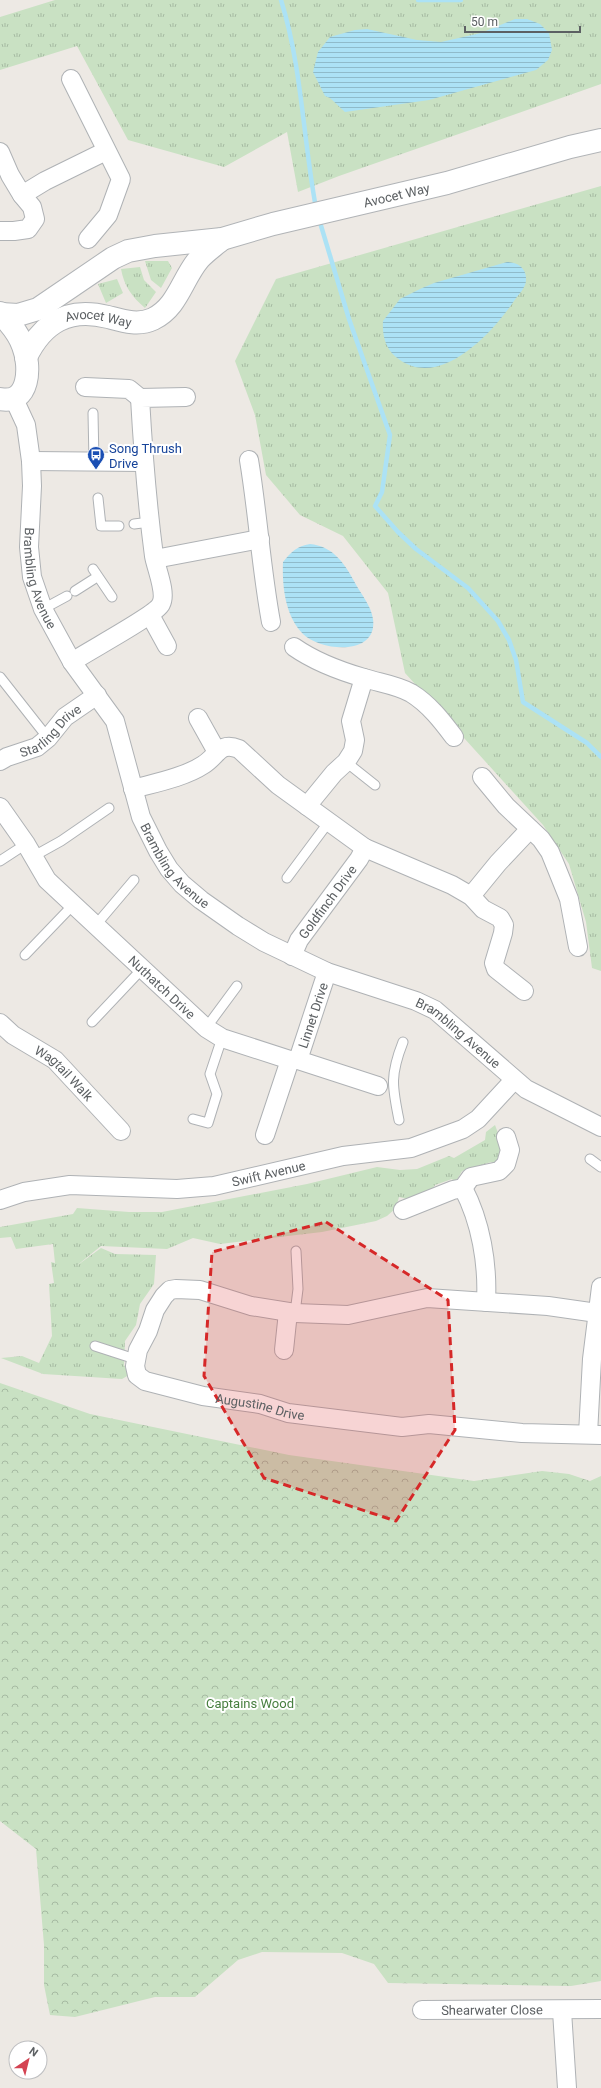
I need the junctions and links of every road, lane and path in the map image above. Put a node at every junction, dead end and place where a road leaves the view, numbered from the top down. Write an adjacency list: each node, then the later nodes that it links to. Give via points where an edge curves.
1 (71, 79): 5 (street)
2 (601, 133): 4 (street, Avocet Way)
3 (601, 140): 4 (street, Avocet Way)
4 (570, 146): 11 (street, Avocet Way, via 447,183 273,224)
5 (106, 151): 8 (street); 10 (street, via 121,179 108,215)
6 (0, 152): 7 (street)
7 (5, 178): 8 (street)
8 (22, 195): 9 (street, via 32,207 35,219 28,229)
9 (0, 231)
10 (88, 239)
11 (222, 240): 12 (street, Avocet Way, via 128,251 113,258 38,309 18,315); 13 (street, Avocet Way, via 198,259 169,308 152,320 134,322 91,314 72,315 49,325 37,337)
12 (1, 314): 13 (street, via 18,336)
13 (26, 356): 17 (street, via 26,386 20,395)
14 (85, 387): 16 (street, via 128,389)
15 (186, 397): 16 (street)
16 (140, 398): 22 (street)
17 (7, 399): 20 (street, Brambling Avenue, via 26,425)
18 (93, 414): 21 (lane)
19 (249, 460): 25 (street)
20 (31, 461): 21 (street); 30 (street, Brambling Avenue, via 29,547 32,577)
21 (94, 462): 22 (street)
22 (143, 462): 26 (street, via 142,523)
23 (98, 498): 24 (lane, via 101,526)
24 (120, 526)
25 (260, 539): 26 (street); 32 (street)
26 (155, 558): 31 (street, via 163,594 162,602)
27 (76, 591): 29 (lane, via 95,573)
28 (67, 596): 30 (lane)
29 (112, 598)
30 (43, 609): 35 (street, Brambling Avenue)
31 (150, 615): 33 (street); 35 (street)
32 (271, 622)
33 (167, 646)
34 (294, 647): 37 (street)
35 (72, 662): 38 (street, Brambling Avenue)
36 (0, 677): 41 (lane)
37 (364, 678): 40 (street, via 411,693 439,717); 44 (street, via 351,721 355,740 353,752)
38 (98, 695): 41 (street, Starling Drive, via 65,717); 47 (street, Brambling Avenue, via 115,721)
39 (198, 718): 42 (street)
40 (454, 737)
41 (48, 738): 43 (street, Starling Drive, via 37,747)
42 (217, 752): 47 (street, via 204,765 172,778); 48 (street, via 223,747 239,749 278,785)
43 (0, 761)
44 (346, 762): 46 (lane); 48 (street)
45 (482, 777): 52 (street)
46 (375, 785)
47 (133, 789): 63 (street, Brambling Avenue, via 149,834 169,869 182,884 238,926)
48 (307, 806): 51 (street)
49 (0, 807): 54 (street, Nuthatch Drive)
50 (109, 808): 54 (lane, via 61,841)
51 (328, 823): 53 (street); 56 (lane)
52 (530, 830): 58 (street); 61 (street, via 541,839 560,872 569,899)
53 (365, 848): 58 (street, via 452,885); 63 (street, Goldfinch Drive, via 299,940)
54 (30, 850): 55 (lane); 59 (street, Nuthatch Drive, via 47,880)
55 (0, 861)
56 (287, 878)
57 (134, 880): 60 (lane)
58 (471, 896): 67 (street, via 483,909 500,918 504,925 494,963 496,969)
59 (73, 905): 60 (street, Nuthatch Drive); 62 (lane)
60 (95, 926): 64 (street, Nuthatch Drive)
61 (578, 947)
62 (25, 955)
63 (292, 956): 65 (street, Brambling Avenue)
64 (142, 969): 68 (lane); 70 (street, Nuthatch Drive)
65 (327, 972): 73 (street, Linnet Drive); 74 (street, Brambling Avenue, via 416,1001 435,1010 465,1033)
66 (237, 986): 70 (lane)
67 (524, 991)
68 (92, 1022)
69 (0, 1023): 79 (street, Wagtail Walk, via 13,1035 55,1060)
70 (206, 1028): 71 (street, Nuthatch Drive)
71 (222, 1038): 73 (street, Nuthatch Drive); 76 (lane, via 210,1074 218,1094 208,1123)
72 (403, 1042): 75 (lane)
73 (294, 1060): 75 (street, Nuthatch Drive); 80 (street, Linnet Drive)
74 (514, 1080): 78 (street, Brambling Avenue, via 559,1107); 85 (street, Swift Avenue, via 478,1119 463,1129 411,1148 343,1156 214,1186 178,1189 70,1185 24,1192)
75 (385, 1087): 77 (lane)
76 (193, 1119)
77 (399, 1120)
78 (601, 1127)
79 (121, 1131)
80 (265, 1135)
81 (506, 1137): 84 (street, via 510,1150 506,1164 499,1171 471,1177)
82 (590, 1159): 83 (lane)
83 (601, 1167)
84 (462, 1188): 86 (street); 89 (street, via 472,1210 484,1256 487,1275)
85 (0, 1200)
86 (404, 1210)
87 (296, 1251): 90 (lane, via 298,1289)
88 (601, 1287): 91 (street)
89 (486, 1302): 90 (street, via 427,1298 348,1314); 91 (street, via 548,1306)
90 (291, 1312): 93 (street); 94 (street, via 232,1301 200,1290 170,1290 156,1310)
91 (597, 1313): 95 (street)
92 (95, 1346): 94 (lane)
93 (284, 1350)
94 (135, 1359): 95 (street, Augustine Drive, via 137,1375 145,1381 203,1396 260,1404 288,1413 402,1427 429,1424 563,1436)
95 (595, 1435)
96 (601, 2009): 98 (street, Shearwater Close)
97 (422, 2010): 98 (street, Shearwater Close)
98 (562, 2011): 99 (street, Shearwater Close)
99 (567, 2088)

